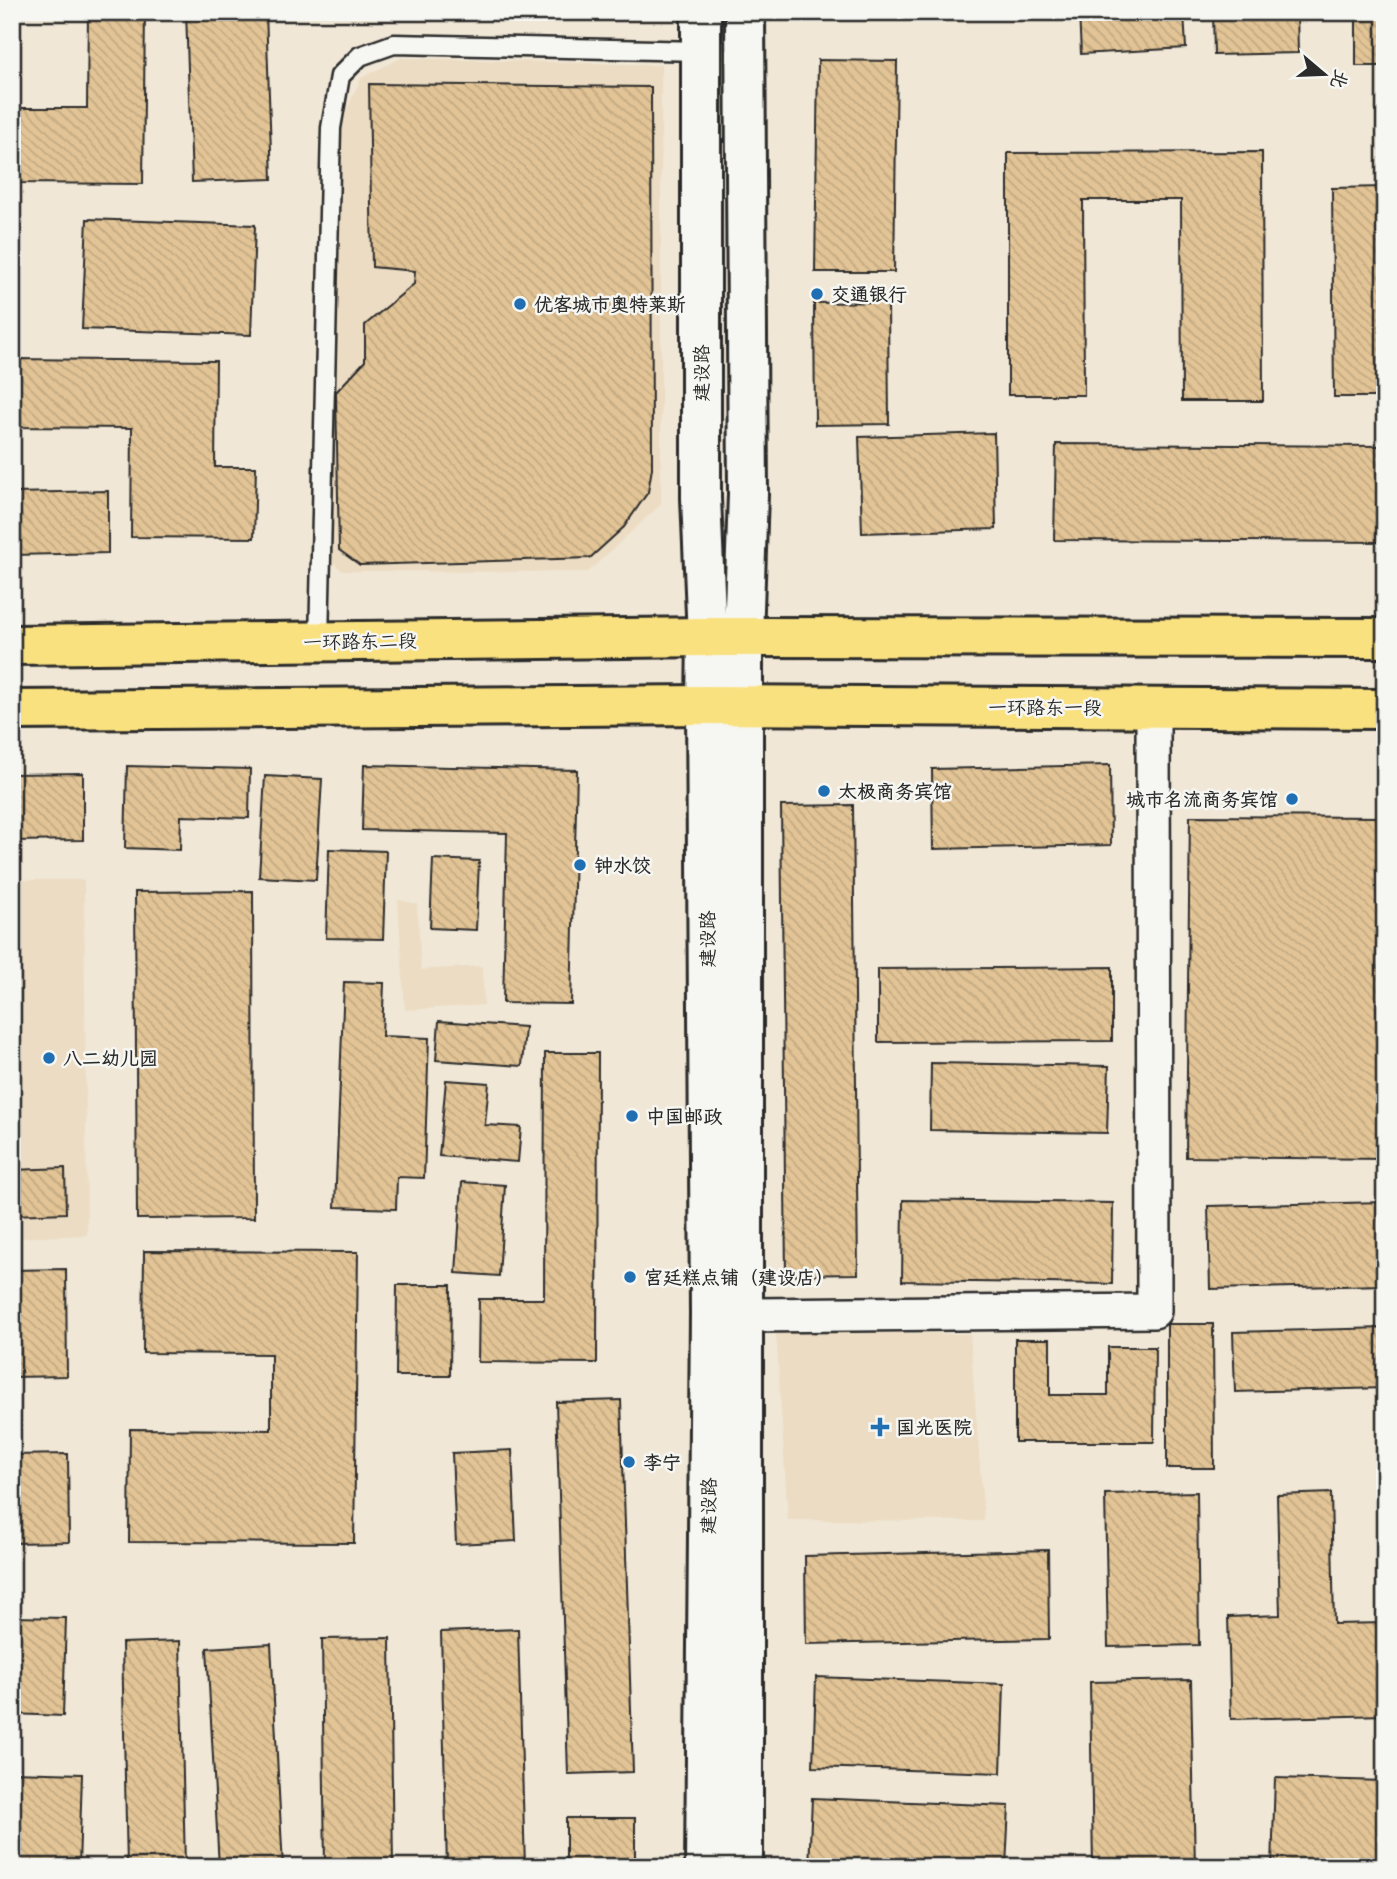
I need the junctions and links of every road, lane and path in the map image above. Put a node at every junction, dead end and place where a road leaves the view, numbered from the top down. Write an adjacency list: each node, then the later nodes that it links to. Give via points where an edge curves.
1 (701, 12): 3 (street, 建设路)
2 (745, 12): 4 (street, 建设路, via 748,494)
3 (701, 51): 4 (street, 建设路, via 701,498); 6 (lane, via 394,44 360,56 340,76 331,128)
4 (725, 637): 5 (main road); 6 (main road, 一环路东二段); 8 (street, 建设路); 9 (street, 建设路)
5 (1385, 638)
6 (319, 641): 7 (main road, 一环路东二段)
7 (12, 645)
8 (706, 705): 9 (main road, 一环路东一段); 11 (main road); 14 (street, 建设路, via 710,1327)
9 (743, 706): 10 (main road, 一环路东一段); 13 (street, 建设路)
10 (1153, 708): 12 (main road, 一环路东一段); 13 (street, via 1154,1311)
11 (12, 709)
12 (1385, 709)
13 (743, 1315): 15 (street, 建设路)
14 (705, 1867)
15 (743, 1867)

